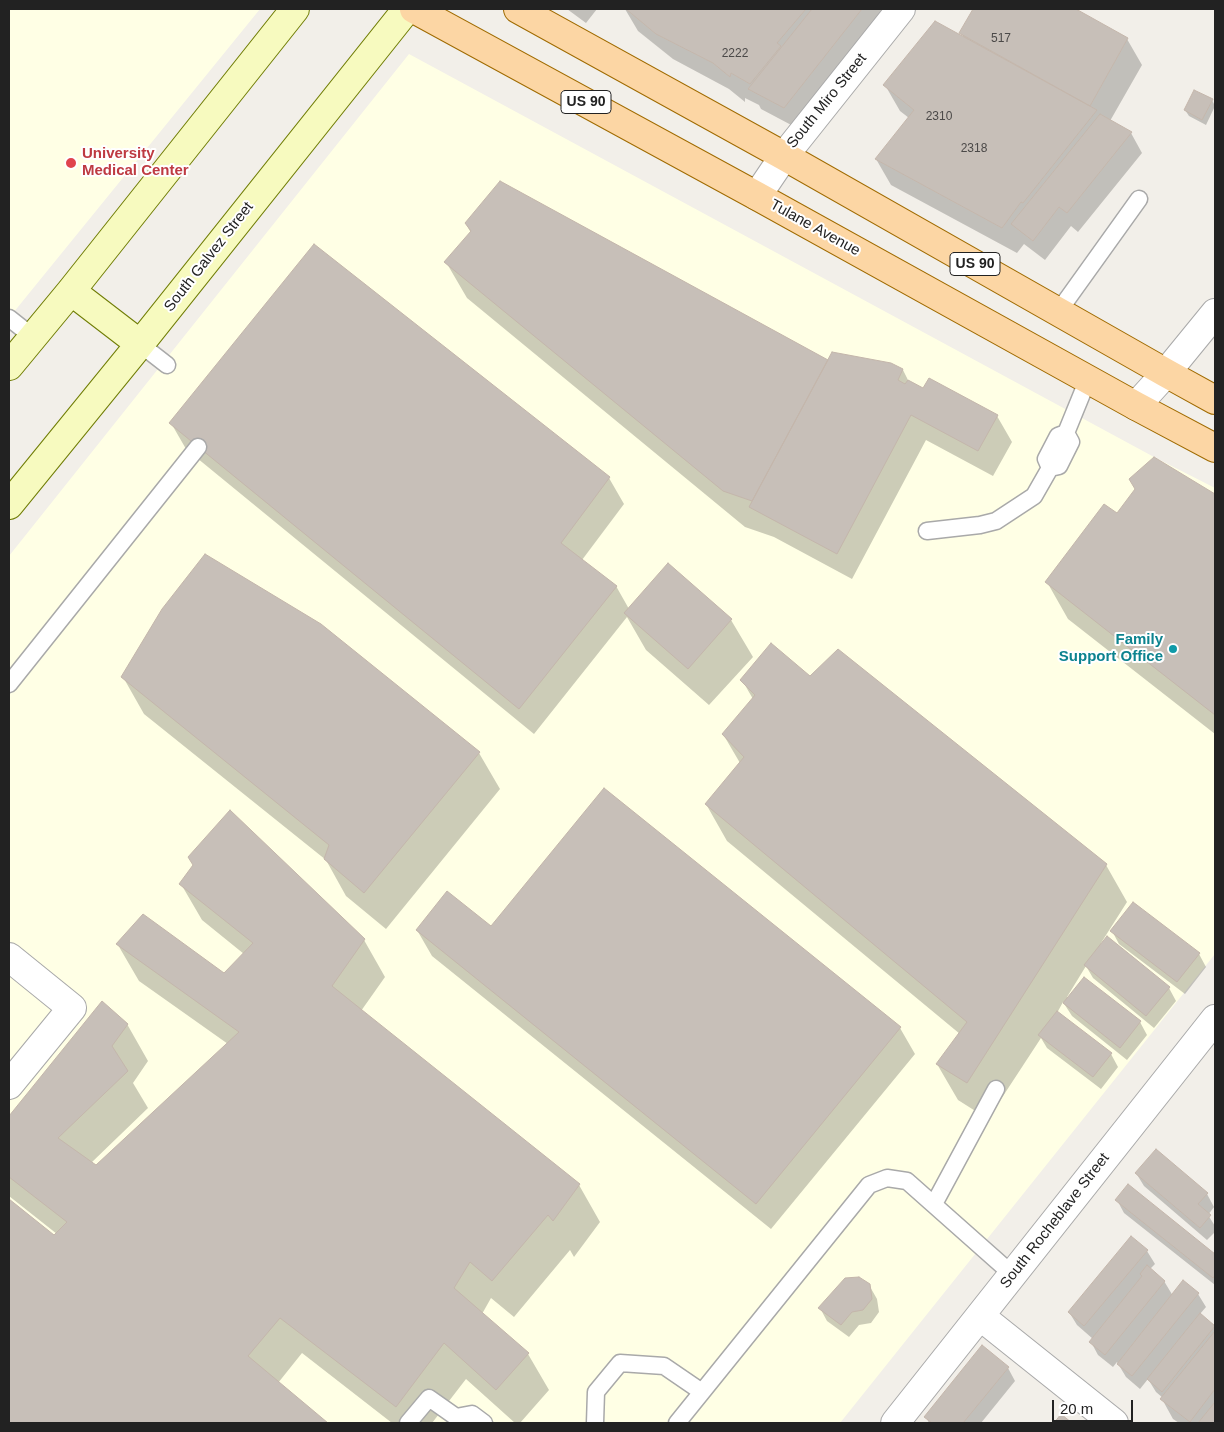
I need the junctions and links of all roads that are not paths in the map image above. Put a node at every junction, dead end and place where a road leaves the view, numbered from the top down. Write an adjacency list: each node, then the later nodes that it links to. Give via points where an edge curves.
1 (296, 9): 9 (street)
2 (407, 9): 14 (street, South Galvez Street)
3 (414, 9): 7 (main road, Tulane Avenue / US 90)
4 (518, 9): 6 (main road, US 90)
5 (901, 9): 6 (street, South Miro Street)
6 (784, 156): 7 (street, South Miro Street); 10 (main road, US 90)
7 (757, 196): 18 (main road, Tulane Avenue / US 90)
8 (1140, 199): 10 (lane)
9 (71, 290): 13 (street); 14 (street)
10 (1058, 312): 17 (main road, US 90)
11 (1215, 313): 17 (street)
12 (9, 318): 13 (lane)
13 (33, 337): 16 (street)
14 (140, 344): 15 (lane); 23 (street, South Galvez Street)
15 (168, 365)
16 (9, 366)
17 (1166, 373): 19 (main road, US 90); 20 (street)
18 (1088, 379): 20 (main road, Tulane Avenue / US 90); 24 (lane, via 1066,434 1071,442 1059,466 1050,468 1034,496 996,520 980,525)
19 (1215, 400)
20 (1136, 406): 22 (main road, Tulane Avenue / US 90)
21 (198, 446): 25 (lane)
22 (1215, 448)
23 (9, 505)
24 (927, 530)
25 (9, 684)
26 (9, 957): 28 (street, via 72,1008)
27 (1215, 1018): 31 (street, South Rocheblave Street)
28 (9, 1085)
29 (996, 1089): 30 (lane)
30 (934, 1204): 31 (lane); 33 (lane, via 907,1180 887,1178 868,1185)
31 (1013, 1275): 32 (street, South Rocheblave Street)
32 (980, 1316): 39 (street, South Rocheblave Street); 40 (street)
33 (702, 1392): 37 (lane, via 664,1366 620,1363 596,1392); 38 (lane)
34 (457, 1420): 35 (lane, via 429,1398); 36 (lane, via 472,1414)
35 (408, 1423)
36 (484, 1423)
37 (594, 1423)
38 (677, 1423)
39 (894, 1423)
40 (1114, 1423)

